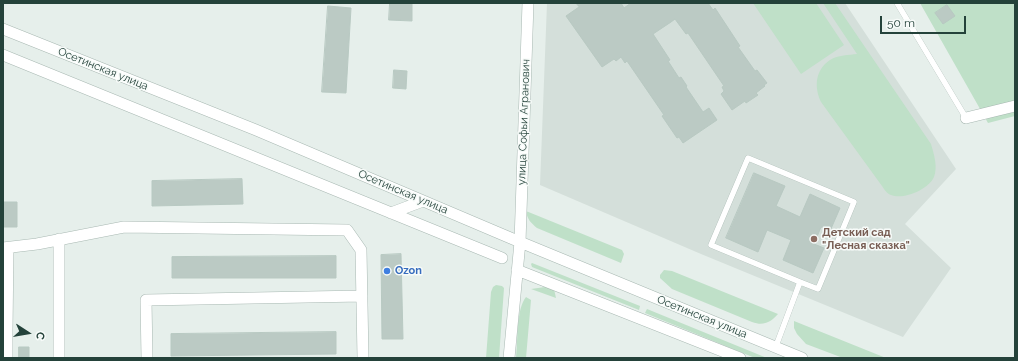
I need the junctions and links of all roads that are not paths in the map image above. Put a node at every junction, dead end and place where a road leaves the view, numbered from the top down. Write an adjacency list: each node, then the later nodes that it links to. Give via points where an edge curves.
1 (528, 3): 10 (street, улица Софьи Агранович)
2 (897, 3): 6 (lane)
3 (3, 29): 7 (street, Осетинская улица, via 256,130)
4 (3, 55): 8 (street)
5 (1015, 106): 6 (street)
6 (966, 118)
7 (423, 201): 8 (street); 10 (street, Осетинская улица)
8 (391, 213): 12 (street)
9 (59, 239): 11 (street); 15 (street, via 124,227 348,230 361,250); 19 (street)
10 (520, 242): 13 (street, улица Софьи Агранович); 17 (street, Осетинская улица)
11 (6, 248): 16 (street)
12 (502, 258)
13 (517, 270): 22 (street, улица Софьи Агранович); 23 (street)
14 (800, 282): 14 (lane, via 711,245 748,158 854,202 818,289); 17 (lane)
15 (362, 296): 20 (street, via 146,300); 21 (street)
16 (5, 331): 18 (street)
17 (776, 346): 24 (street, Осетинская улица)
18 (7, 358)
19 (59, 358)
20 (147, 358)
21 (363, 358)
22 (509, 358)
23 (740, 358)
24 (802, 358)

